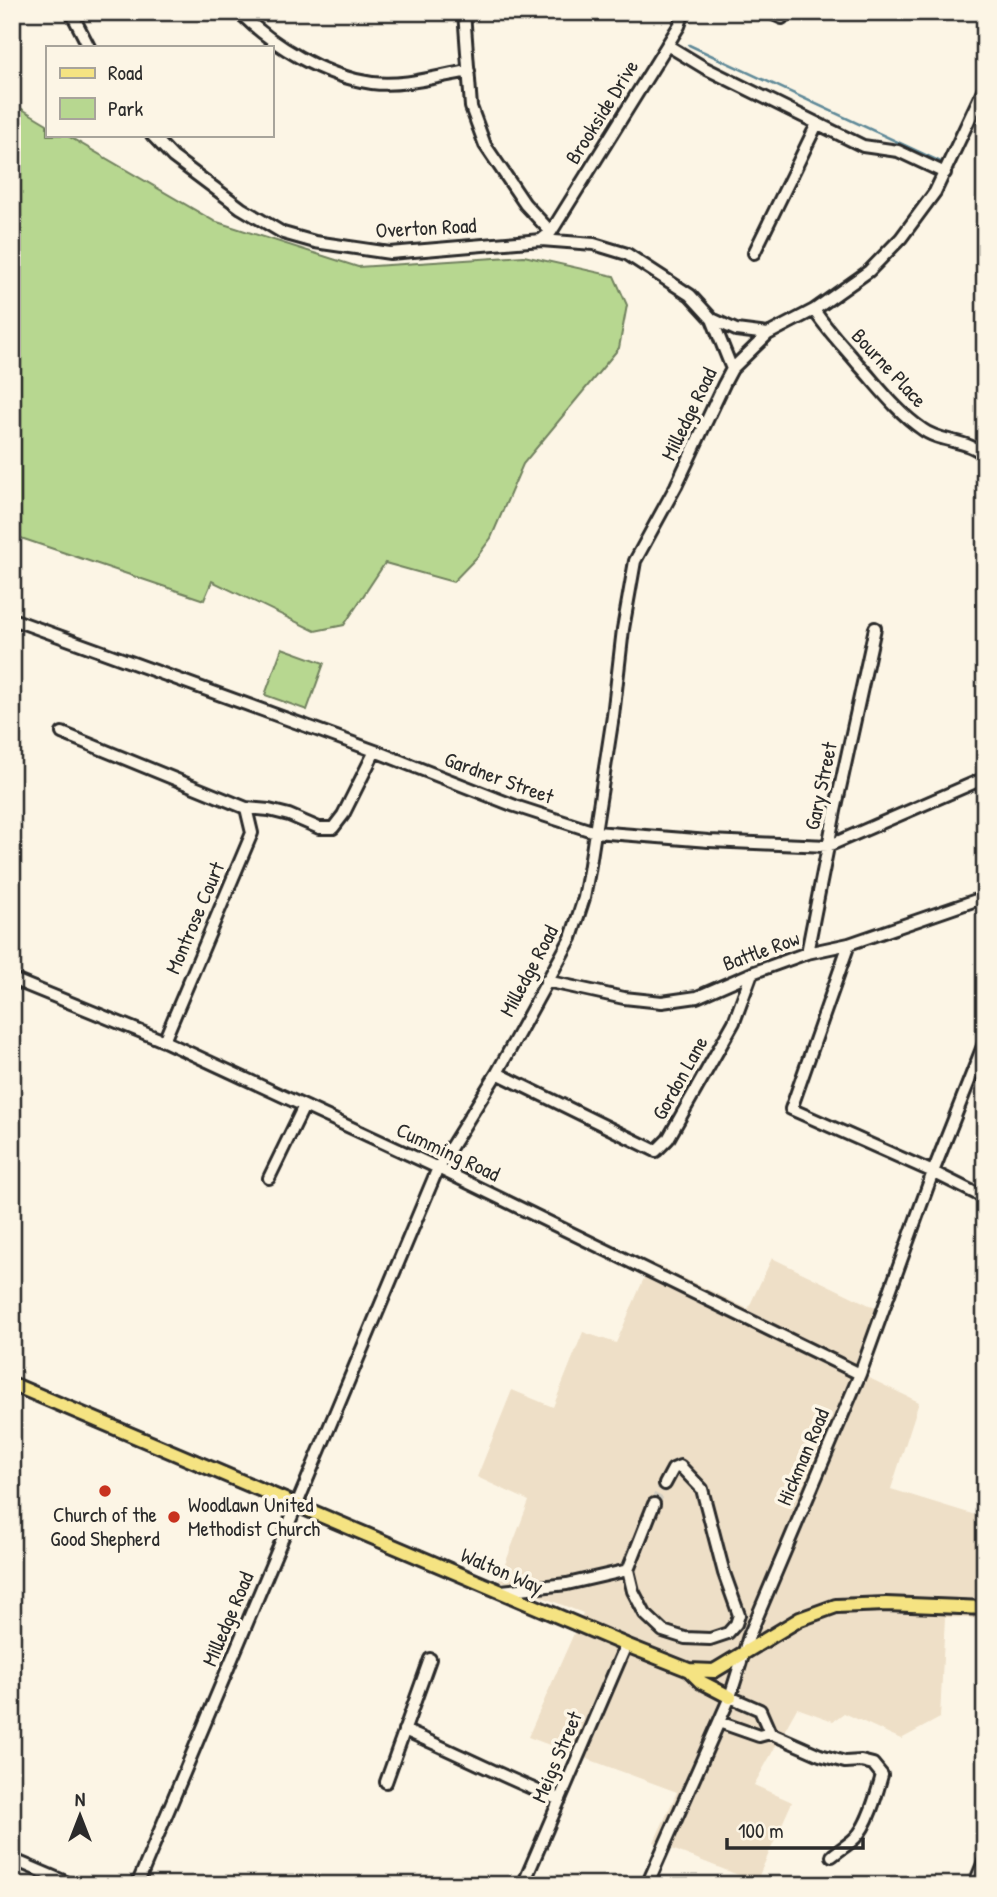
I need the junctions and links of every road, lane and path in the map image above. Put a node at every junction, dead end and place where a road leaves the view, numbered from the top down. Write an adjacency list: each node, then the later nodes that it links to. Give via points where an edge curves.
1 (71, 12): 8 (street)
2 (239, 12): 9 (street, via 272,40 344,76 402,83)
3 (464, 12): 9 (street)
4 (684, 12): 7 (street, Brookside Drive)
5 (769, 12): 6 (street)
6 (782, 18)
7 (667, 45): 12 (street); 15 (street, Brookside Drive)
8 (88, 46)
9 (469, 71): 15 (street, via 471,107 485,145)
10 (985, 86): 11 (street, Milledge Road)
11 (980, 108): 14 (street, Milledge Road)
12 (817, 124): 14 (street, via 863,146 898,152); 17 (street)
13 (153, 136): 16 (street, Overton Road, via 173,157 241,208 284,233 315,242 390,253)
14 (944, 173): 18 (street, Milledge Road, via 901,239 869,271)
15 (551, 232): 16 (street, Brookside Drive)
16 (541, 240): 19 (street, Overton Road, via 594,244 626,254 690,295)
17 (754, 253)
18 (814, 310): 20 (street, Milledge Road); 22 (street, Bourne Place, via 892,403 923,430 968,445)
19 (712, 319): 20 (street, Overton Road, via 736,330); 21 (street, Overton Road)
20 (768, 334): 21 (street, Milledge Road)
21 (732, 369): 29 (street, Milledge Road, via 635,561)
22 (985, 456)
23 (12, 619): 26 (street, Gardner Street)
24 (875, 628): 30 (street, Gary Street)
25 (62, 733): 28 (street)
26 (375, 751): 28 (street, via 333,828); 29 (street, Gardner Street)
27 (985, 778): 30 (street, Gardner Street)
28 (246, 808): 37 (street, Montrose Court, via 252,833)
29 (595, 832): 30 (street, Gardner Street); 36 (street, Milledge Road, via 584,898 571,938)
30 (828, 846): 33 (street, Gary Street)
31 (985, 897): 32 (street, Battle Row)
32 (849, 944): 33 (street, Battle Row); 42 (street, via 791,1109)
33 (807, 953): 34 (street, Battle Row)
34 (752, 973): 36 (street, Battle Row, via 697,997 662,1002); 39 (street, Gordon Lane, via 734,1022 668,1139 656,1151)
35 (12, 979): 37 (street, Cumming Road)
36 (546, 981): 39 (street, Milledge Road)
37 (164, 1041): 40 (street, Cumming Road)
38 (985, 1041): 42 (street, Hickman Road)
39 (497, 1073): 41 (street, Milledge Road)
40 (304, 1106): 41 (street, Cumming Road); 43 (street)
41 (438, 1168): 45 (street, Cumming Road); 49 (street, Milledge Road)
42 (933, 1172): 44 (street); 45 (street, Hickman Road)
43 (269, 1178)
44 (985, 1198)
45 (860, 1374): 54 (street, Hickman Road)
46 (12, 1384): 49 (main road, Walton Way)
47 (665, 1484): 53 (street, via 680,1466 702,1489 739,1615)
48 (654, 1504): 50 (street)
49 (298, 1505): 51 (main road, Walton Way); 69 (street, Milledge Road)
50 (628, 1570): 51 (street, via 567,1584); 53 (street, via 645,1614 663,1632 710,1639 728,1633)
51 (501, 1591): 55 (main road, Walton Way)
52 (985, 1608): 56 (main road, Walton Way, via 836,1606 800,1619)
53 (736, 1624): 54 (street)
54 (749, 1636): 56 (street, Hickman Road)
55 (626, 1645): 58 (main road, Walton Way); 64 (street, Meigs Street)
56 (744, 1653): 58 (main road, Walton Way, via 714,1671); 59 (street, Hickman Road)
57 (430, 1659): 61 (street)
58 (689, 1670): 59 (main road)
59 (730, 1697): 60 (street, Hickman Road); 62 (street, via 760,1710)
60 (719, 1722): 62 (street, via 759,1736); 71 (street, Hickman Road)
61 (404, 1730): 63 (street); 64 (street)
62 (770, 1732): 65 (street, via 820,1755 873,1764 882,1775 857,1837)
63 (386, 1782)
64 (560, 1800): 70 (street, Meigs Street)
65 (832, 1856)
66 (12, 1859): 68 (street)
67 (985, 1859): 72 (street)
68 (73, 1885)
69 (137, 1885)
70 (523, 1885)
71 (647, 1885)
72 (974, 1885)

